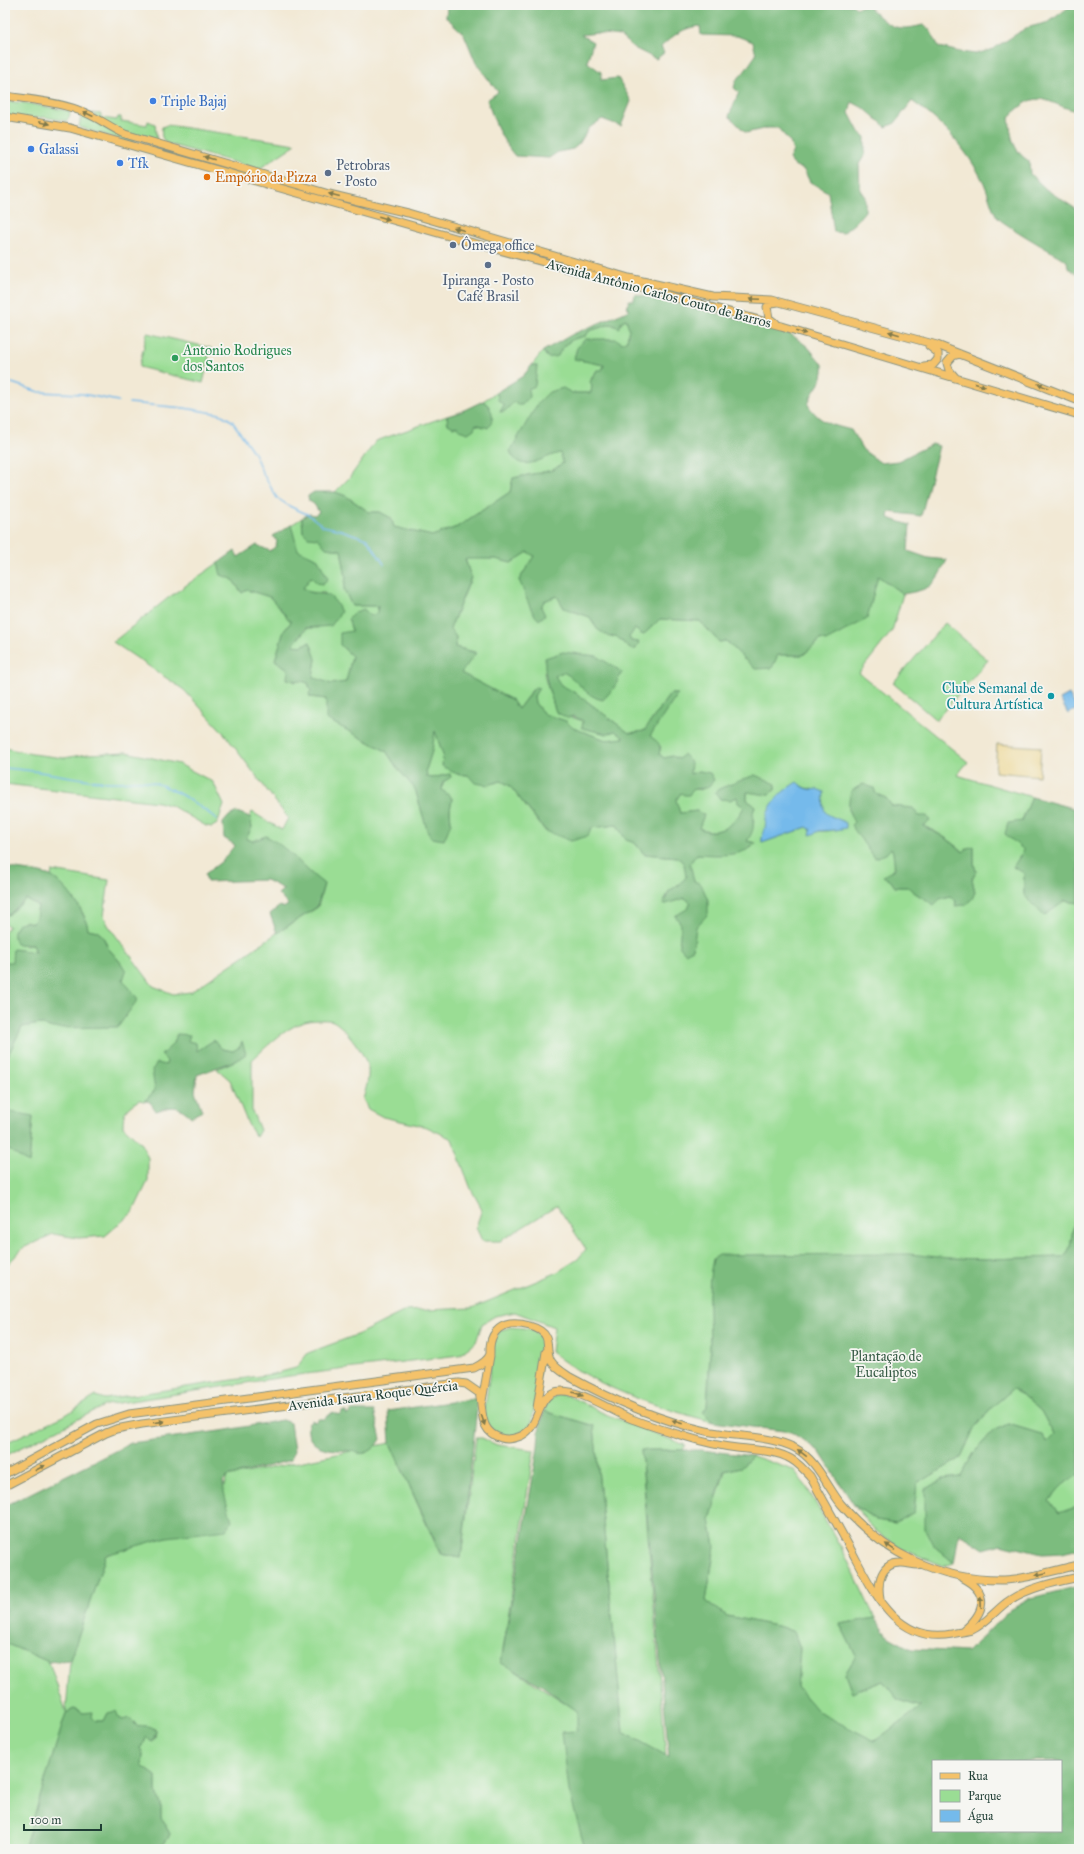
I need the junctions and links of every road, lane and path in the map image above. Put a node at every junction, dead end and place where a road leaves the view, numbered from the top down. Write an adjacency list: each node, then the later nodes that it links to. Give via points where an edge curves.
1 (5, 96): 3 (main road, Avenida Antônio Carlos Couto de Barros, one-way to 1, via 713,297 629,278 132,136 113,129 77,109)
2 (5, 117): 4 (main road, Avenida Antônio Carlos Couto de Barros, one-way to 4, via 70,128)
3 (780, 302): 4 (main road, via 767,307 767,313 768,318); 5 (main road, Avenida Antônio Carlos Couto de Barros, one-way to 3)
4 (781, 326): 7 (main road, Avenida Antônio Carlos Couto de Barros, one-way to 7)
5 (918, 340): 6 (main road, Avenida Antônio Carlos Couto de Barros); 7 (main road, via 936,350 938,359 933,365)
6 (960, 354): 8 (main road, via 953,356 947,363); 9 (main road, Avenida Antônio Carlos Couto de Barros, one-way to 6)
7 (914, 365): 8 (main road, Avenida Antônio Carlos Couto de Barros)
8 (955, 377): 10 (main road, Avenida Antônio Carlos Couto de Barros, one-way to 10)
9 (1079, 401)
10 (1079, 414)
11 (546, 1350): 12 (main road, via 546,1338 540,1330 511,1324 496,1330); 14 (main road); 18 (main road, one-way to 11, via 874,1536 841,1504 816,1467 796,1449 781,1443 706,1431 654,1414 569,1376 552,1363)
12 (490, 1354): 13 (main road); 15 (main road, Avenida Isaura Roque Quércia, via 482,1365 463,1371 267,1395 111,1418)
13 (482, 1402): 14 (main road, one-way to 14, via 481,1416 484,1426 500,1438 509,1440 524,1436 533,1428); 16 (main road, Avenida Isaura Roque Quércia, one-way to 13, via 106,1433 142,1424 459,1383 474,1388)
14 (536, 1417): 21 (main road, one-way to 21, via 549,1395 556,1391 564,1391 687,1437 788,1457 810,1476)
15 (5, 1474)
16 (5, 1486)
17 (1079, 1565): 19 (main road, one-way to 19, via 1025,1578 1004,1580)
18 (922, 1566): 19 (main road); 21 (main road, via 898,1563 886,1569 878,1586)
19 (958, 1576): 22 (main road, one-way to 19, via 976,1619 981,1610 982,1599 974,1586)
20 (1079, 1577): 22 (main road, via 1022,1594 1000,1607 983,1623)
21 (881, 1602): 22 (main road, via 902,1624 923,1634 941,1636)
22 (961, 1632)

